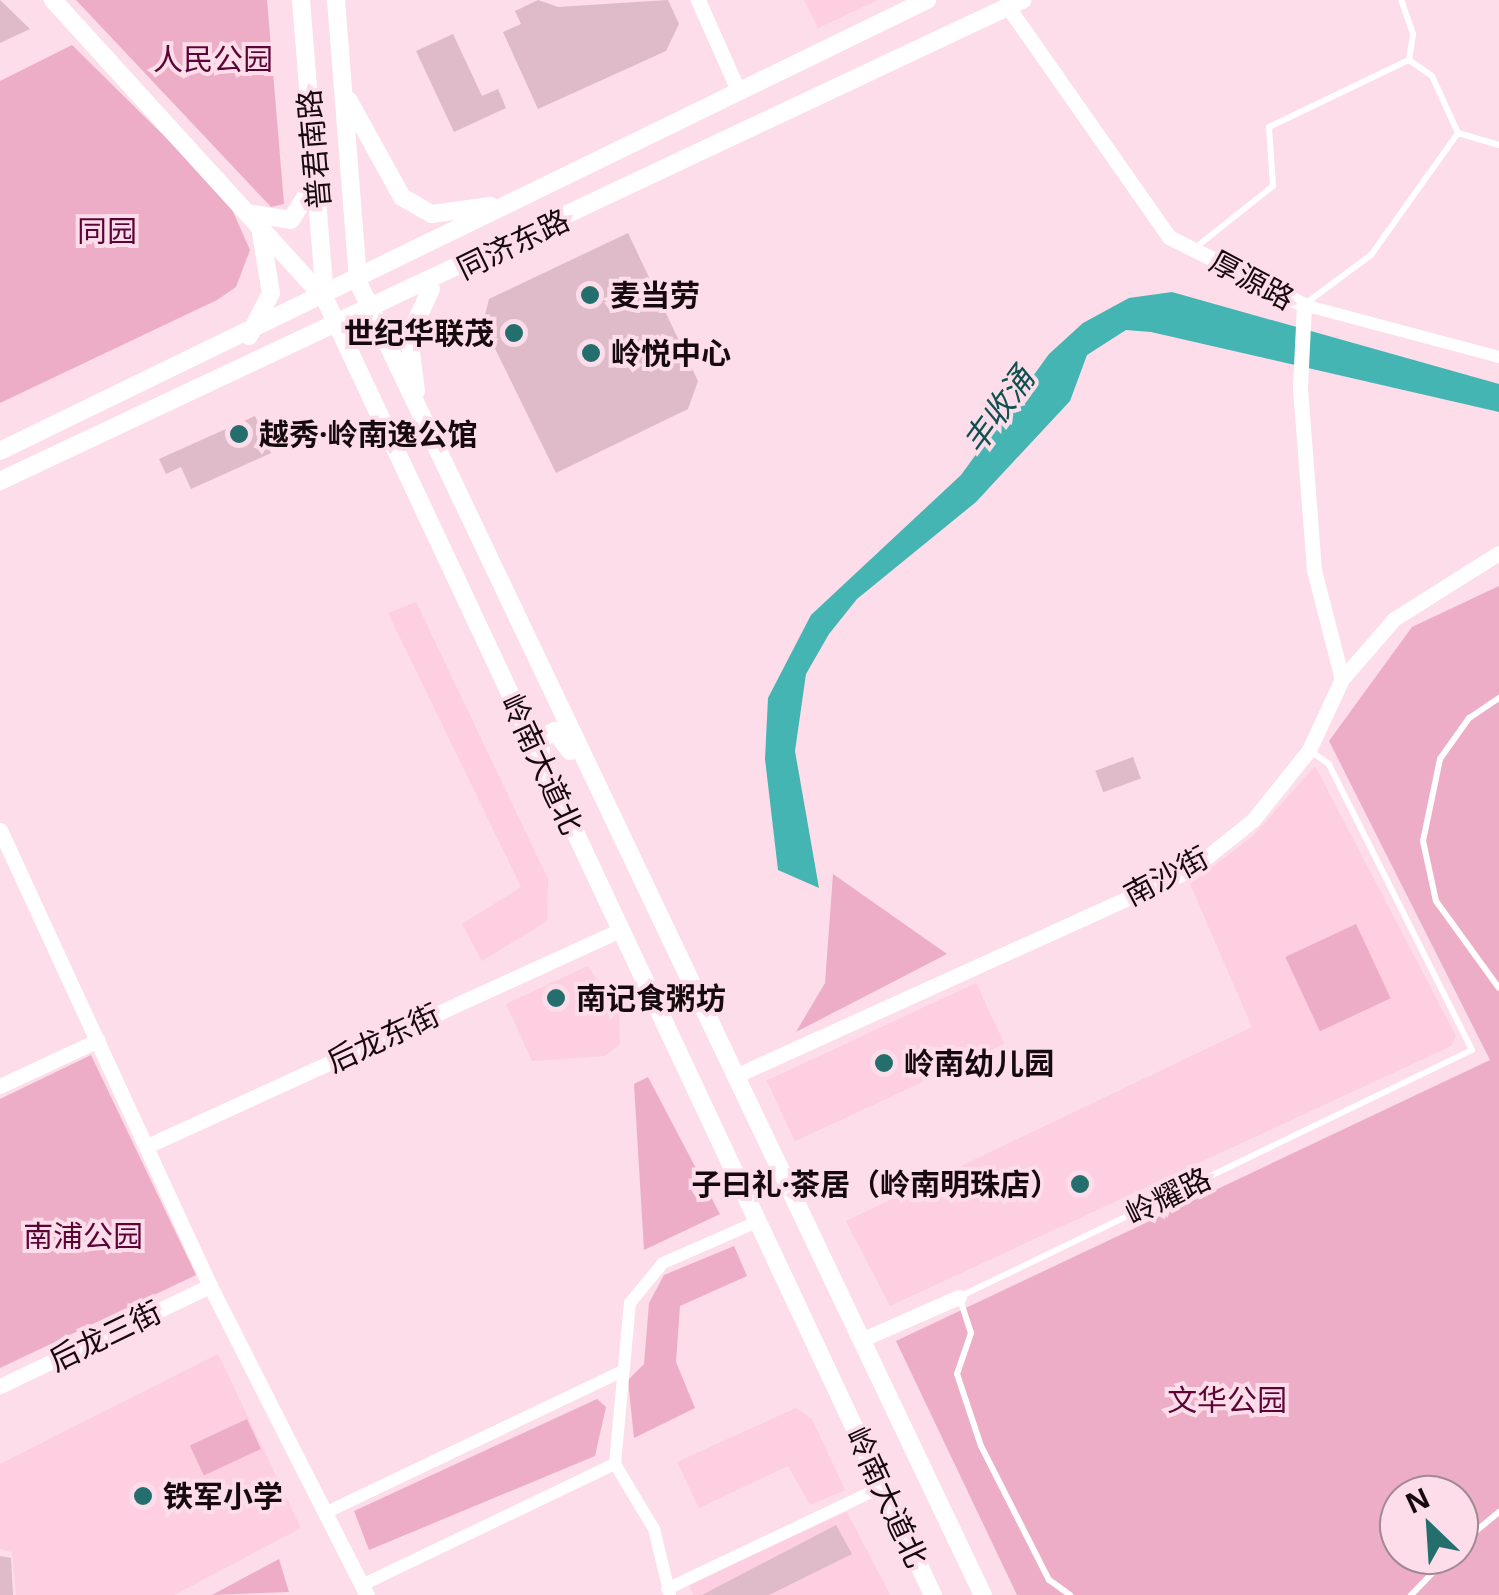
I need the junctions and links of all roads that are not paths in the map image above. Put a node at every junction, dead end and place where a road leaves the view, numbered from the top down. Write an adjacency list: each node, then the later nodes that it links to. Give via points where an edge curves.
1 (54, 0): 15 (main road, 岭南大道北)
2 (300, 0): 13 (main road, 普君南路)
3 (336, 0): 9 (main road, 普君南路)
4 (698, 0): 10 (street)
5 (926, 0): 10 (main road, 同济东路)
6 (1401, 0): 8 (lane, via 1413,34)
7 (1015, 4): 16 (street, 厚源路, via 1169,237); 17 (main road, 同济东路)
8 (1409, 60): 11 (lane, via 1432,76); 16 (lane, via 1269,127 1273,186)
9 (343, 86): 14 (main road, via 383,175 432,214); 18 (main road, 普君南路)
10 (737, 88): 14 (main road, 同济东路)
11 (1458, 133): 12 (lane); 20 (lane, via 1371,255)
12 (1499, 145)
13 (316, 174): 15 (main road, via 290,220); 19 (main road, 普君南路)
14 (533, 192): 18 (main road, 同济东路)
15 (248, 211): 19 (main road, 岭南大道北); 23 (main road, via 268,250 271,293)
16 (1194, 249): 20 (street, 厚源路)
17 (439, 280): 21 (main road, 同济东路); 25 (main road, via 416,305 408,338)
18 (358, 282): 19 (main road, 同济东路); 21 (main road, 岭南大道北)
19 (325, 299): 22 (main road, 岭南大道北); 23 (main road, 同济东路)
20 (1304, 305): 24 (street); 29 (street, 厚源路, via 1300,388 1314,570)
21 (372, 312): 22 (main road, 同济东路); 25 (main road, 岭南大道北)
22 (338, 328): 27 (main road, 同济东路); 32 (main road, 岭南大道北)
23 (249, 336): 26 (main road, 同济东路)
24 (1499, 357)
25 (419, 411): 33 (main road, 岭南大道北)
26 (0, 451)
27 (0, 481)
28 (1499, 553): 29 (street, 南沙街, via 1394,620)
29 (1342, 679): 31 (street, 南沙街)
30 (1499, 698): 36 (lane, via 1469,718 1440,758 1423,841 1436,901)
31 (1310, 750): 38 (street, 南沙街, via 1253,820 1192,869); 43 (lane, 岭耀路, via 1329,764 1472,1050)
32 (541, 761): 33 (main road, via 540,739 555,730); 35 (main road, 岭南大道北)
33 (608, 809): 38 (main road, 岭南大道北)
34 (0, 830): 37 (street)
35 (620, 930): 40 (street, 后龙东街); 41 (main road, 岭南大道北)
36 (1499, 988)
37 (98, 1040): 39 (street); 40 (street)
38 (735, 1076): 44 (main road, 岭南大道北)
39 (0, 1086)
40 (146, 1146): 42 (street)
41 (757, 1222): 45 (street, via 644,1281 630,1303); 48 (main road, 岭南大道北)
42 (210, 1286): 46 (street, 后龙三街); 50 (street)
43 (959, 1297): 44 (street, 岭耀路); 57 (lane, via 971,1333 957,1374 981,1446 1049,1580)
44 (862, 1339): 56 (main road, 岭南大道北)
45 (618, 1373): 47 (street); 50 (street)
46 (0, 1386)
47 (615, 1464): 53 (street); 54 (street, via 654,1528)
48 (882, 1488): 54 (street); 55 (main road, 岭南大道北)
49 (1499, 1512): 51 (lane)
50 (325, 1513): 53 (street)
51 (1479, 1528)
52 (1430, 1575): 58 (lane)
53 (364, 1590)
54 (669, 1592)
55 (933, 1595)
56 (984, 1595)
57 (1070, 1595)
58 (1411, 1595)

